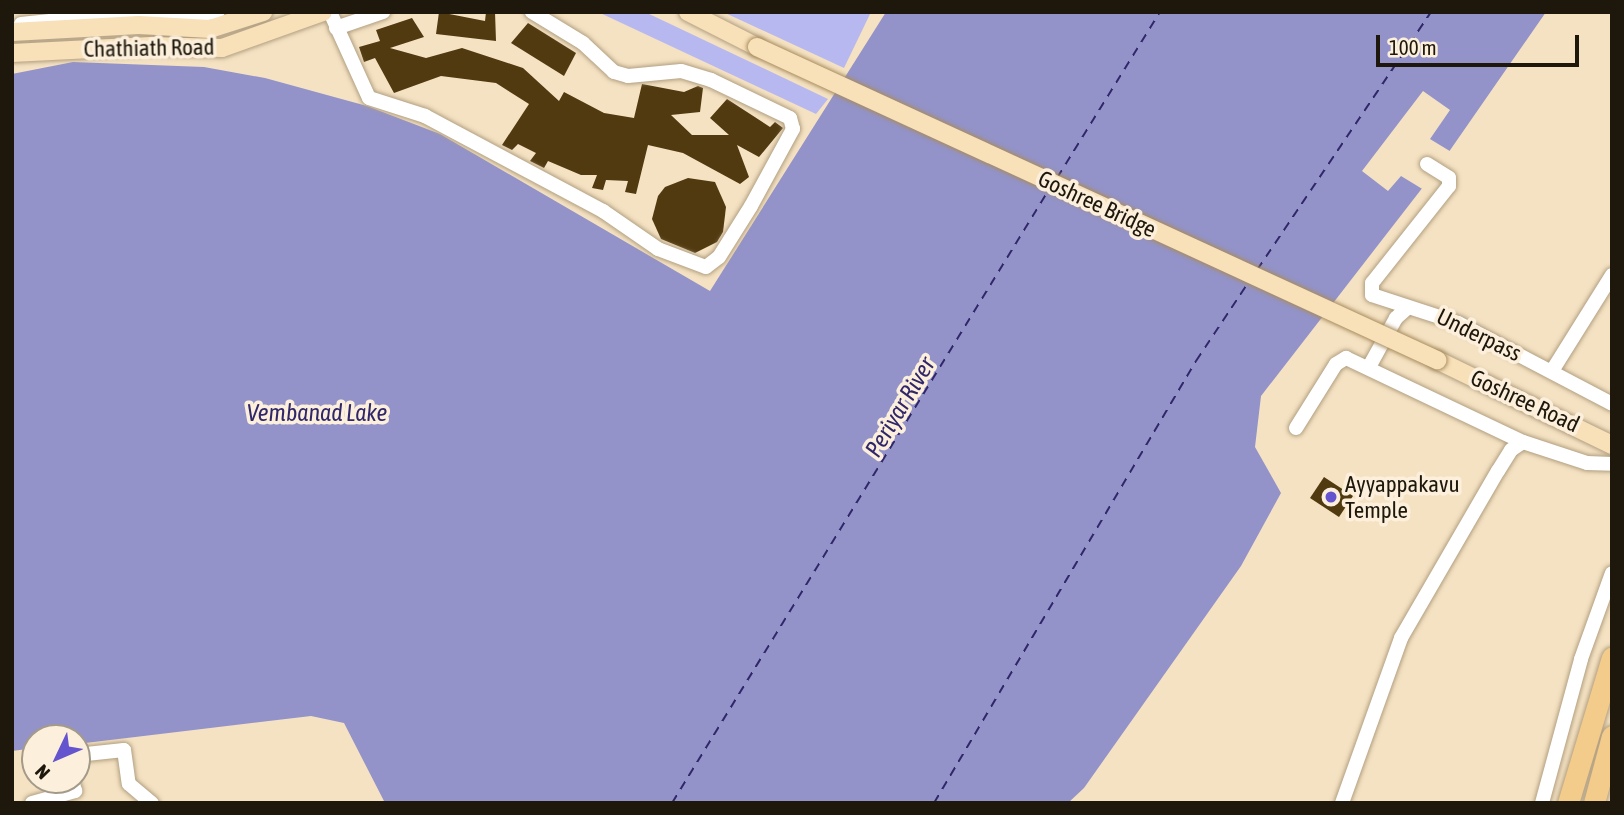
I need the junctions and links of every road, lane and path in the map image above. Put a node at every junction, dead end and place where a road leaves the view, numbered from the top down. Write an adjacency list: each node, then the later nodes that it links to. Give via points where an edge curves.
1 (218, 12): 8 (street, via 165,17 107,15)
2 (263, 12): 10 (main road, Chathiath Road, via 210,29 139,25)
3 (323, 12): 11 (main road, Chathiath Road, via 222,48 151,46)
4 (330, 12): 9 (street)
5 (383, 12): 9 (street)
6 (531, 12): 9 (street, via 583,43 614,72 628,76 681,71 711,80 790,118 793,129 751,206 719,257 706,267 658,249 603,211 425,116 369,98)
7 (688, 12): 15 (main road, Goshree Bridge, bridge)
8 (12, 25)
9 (336, 28)
10 (12, 32)
11 (12, 53)
12 (1427, 164): 14 (street, via 1449,178 1449,186 1370,289 1372,295)
13 (1612, 275): 17 (street)
14 (1407, 308): 16 (street, Underpass, via 1396,318); 17 (street, Underpass, via 1422,308 1458,323)
15 (1437, 360): 21 (main road, Goshree Road)
16 (1369, 367): 19 (street, via 1346,358 1336,364); 20 (street)
17 (1552, 371): 18 (street, Underpass)
18 (1612, 404)
19 (1296, 428)
20 (1523, 442): 22 (street, via 1587,463); 30 (street, via 1504,461 1401,639)
21 (1612, 444)
22 (1612, 464)
23 (1612, 573): 31 (street, via 1581,659)
24 (1612, 657): 32 (highway)
25 (1612, 736): 33 (highway)
26 (91, 754): 29 (street, via 124,750 129,783)
27 (64, 794): 28 (street)
28 (32, 803)
29 (152, 803)
30 (1342, 803)
31 (1542, 803)
32 (1568, 803)
33 (1594, 803)

